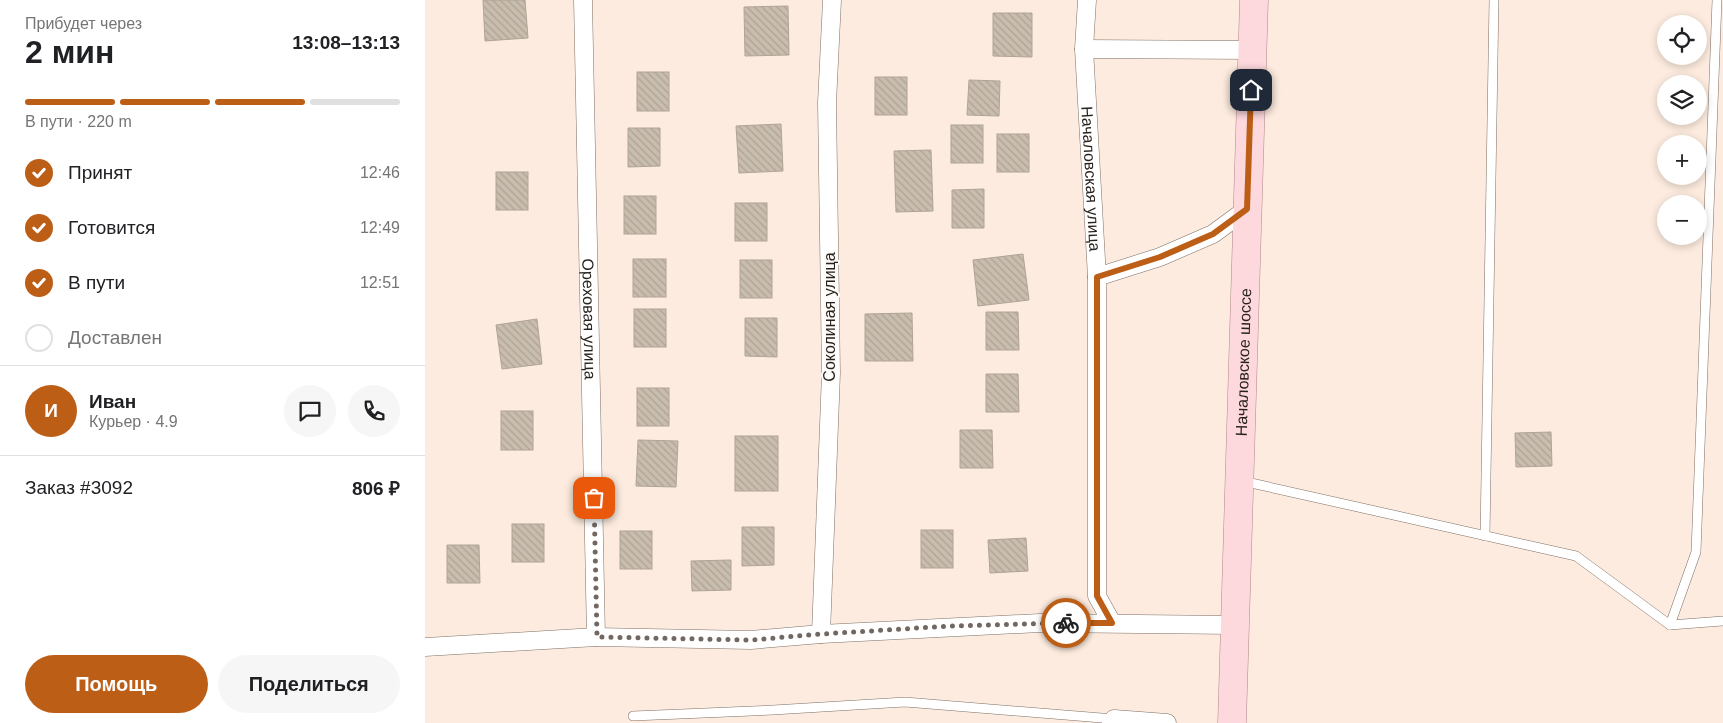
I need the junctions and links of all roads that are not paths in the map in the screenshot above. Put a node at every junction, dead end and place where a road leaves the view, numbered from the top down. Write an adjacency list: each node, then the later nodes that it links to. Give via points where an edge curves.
1 (583, 0): 18 (street, Ореховая улица)
2 (832, 0): 17 (street, Соколиная улица, via 827,103 831,373)
3 (1087, 0): 7 (street, Началовская улица)
4 (1254, 0): 8 (main road, Началовское шоссе)
5 (1494, 0): 12 (lane)
6 (1717, 0): 16 (lane, via 1696,552)
7 (1084, 49): 8 (street); 10 (street, Началовская улица)
8 (1252, 50): 9 (main road, Началовское шоссе)
9 (1247, 209): 10 (street, via 1213,234 1160,257); 11 (main road, Началовское шоссе)
10 (1097, 277): 14 (street, Началовская улица, via 1097,596)
11 (1239, 481): 12 (lane); 15 (main road, Началовское шоссе)
12 (1485, 536): 16 (lane, via 1576,556)
13 (1723, 621): 16 (lane)
14 (1112, 623): 15 (street); 17 (street, via 991,625)
15 (1235, 624): 23 (main road, Началовское шоссе)
16 (1670, 625)
17 (821, 634): 18 (street, via 751,640)
18 (597, 637): 19 (street)
19 (425, 647)
20 (633, 716): 21 (lane, via 905,702)
21 (1113, 721): 22 (street)
22 (1167, 723)
23 (1232, 723)

